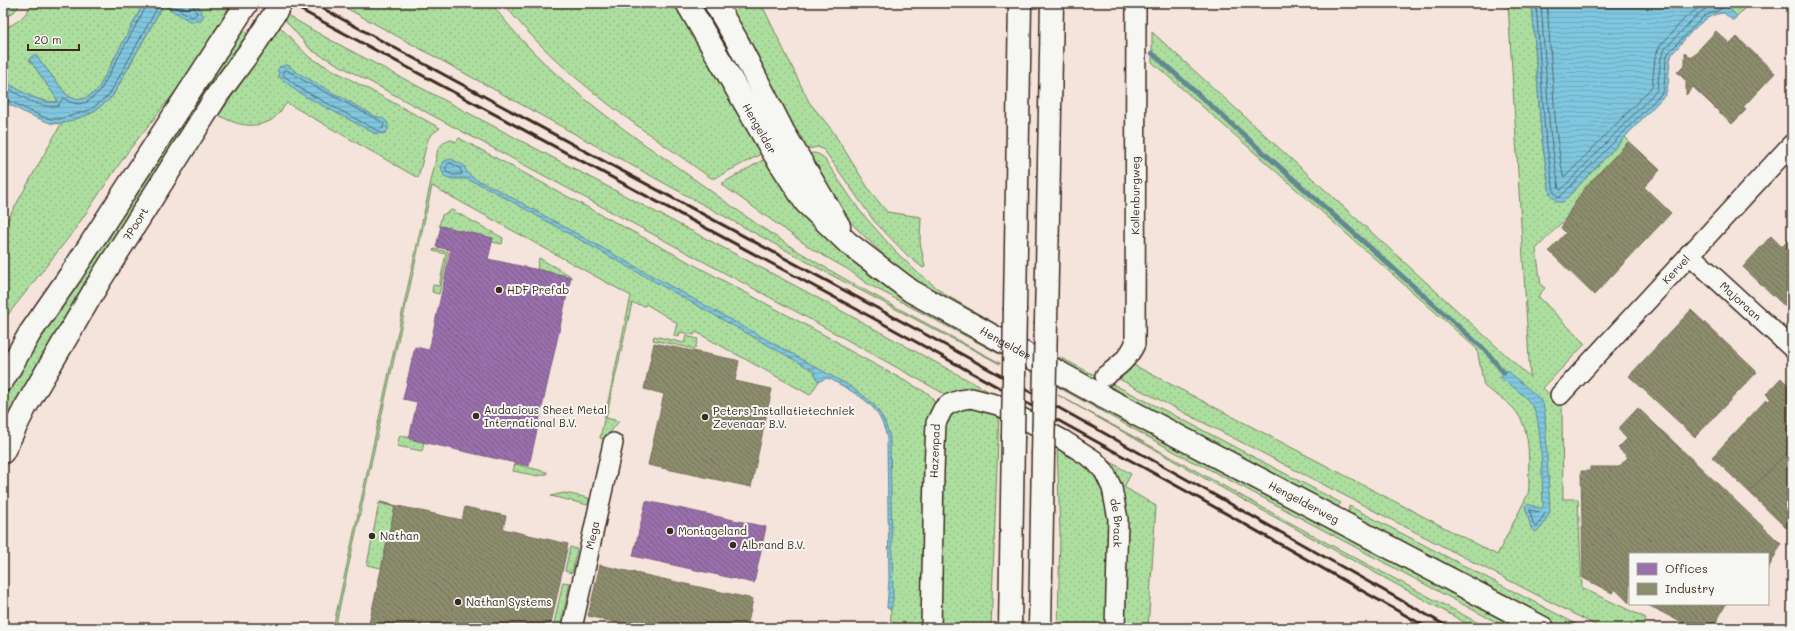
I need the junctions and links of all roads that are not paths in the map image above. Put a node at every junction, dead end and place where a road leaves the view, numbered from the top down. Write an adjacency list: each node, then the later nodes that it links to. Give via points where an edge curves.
1 (247, 3): 14 (main road, via 30,333)
2 (281, 3): 18 (main road, 7Poort, via 218,94 102,277 25,408)
3 (687, 3): 9 (main road, Hengelder, via 772,152 806,203)
4 (715, 3): 9 (main road, Hengelder, via 783,131)
5 (1020, 3): 21 (main road, bridge)
6 (1052, 3): 22 (main road, bridge)
7 (1136, 3): 13 (street, Kollenburgweg, via 1135,344 1121,365)
8 (1792, 144): 10 (street, Kervel)
9 (848, 243): 12 (main road, Hengelder, via 911,291)
10 (1689, 254): 11 (street, Majoraan); 15 (street, Kervel)
11 (1792, 348)
12 (1065, 376): 24 (main road, Hengelderweg)
13 (1105, 376)
14 (3, 380)
15 (1560, 395)
16 (1063, 440): 20 (street, Hazenpad, via 998,405 980,399 960,400 943,409 935,432); 23 (street, de Braak, via 1094,460 1104,472 1116,502 1118,533)
17 (613, 443): 19 (street, Mega)
18 (3, 452)
19 (572, 628)
20 (931, 628)
21 (1010, 628)
22 (1040, 628)
23 (1115, 628)
24 (1543, 628)

